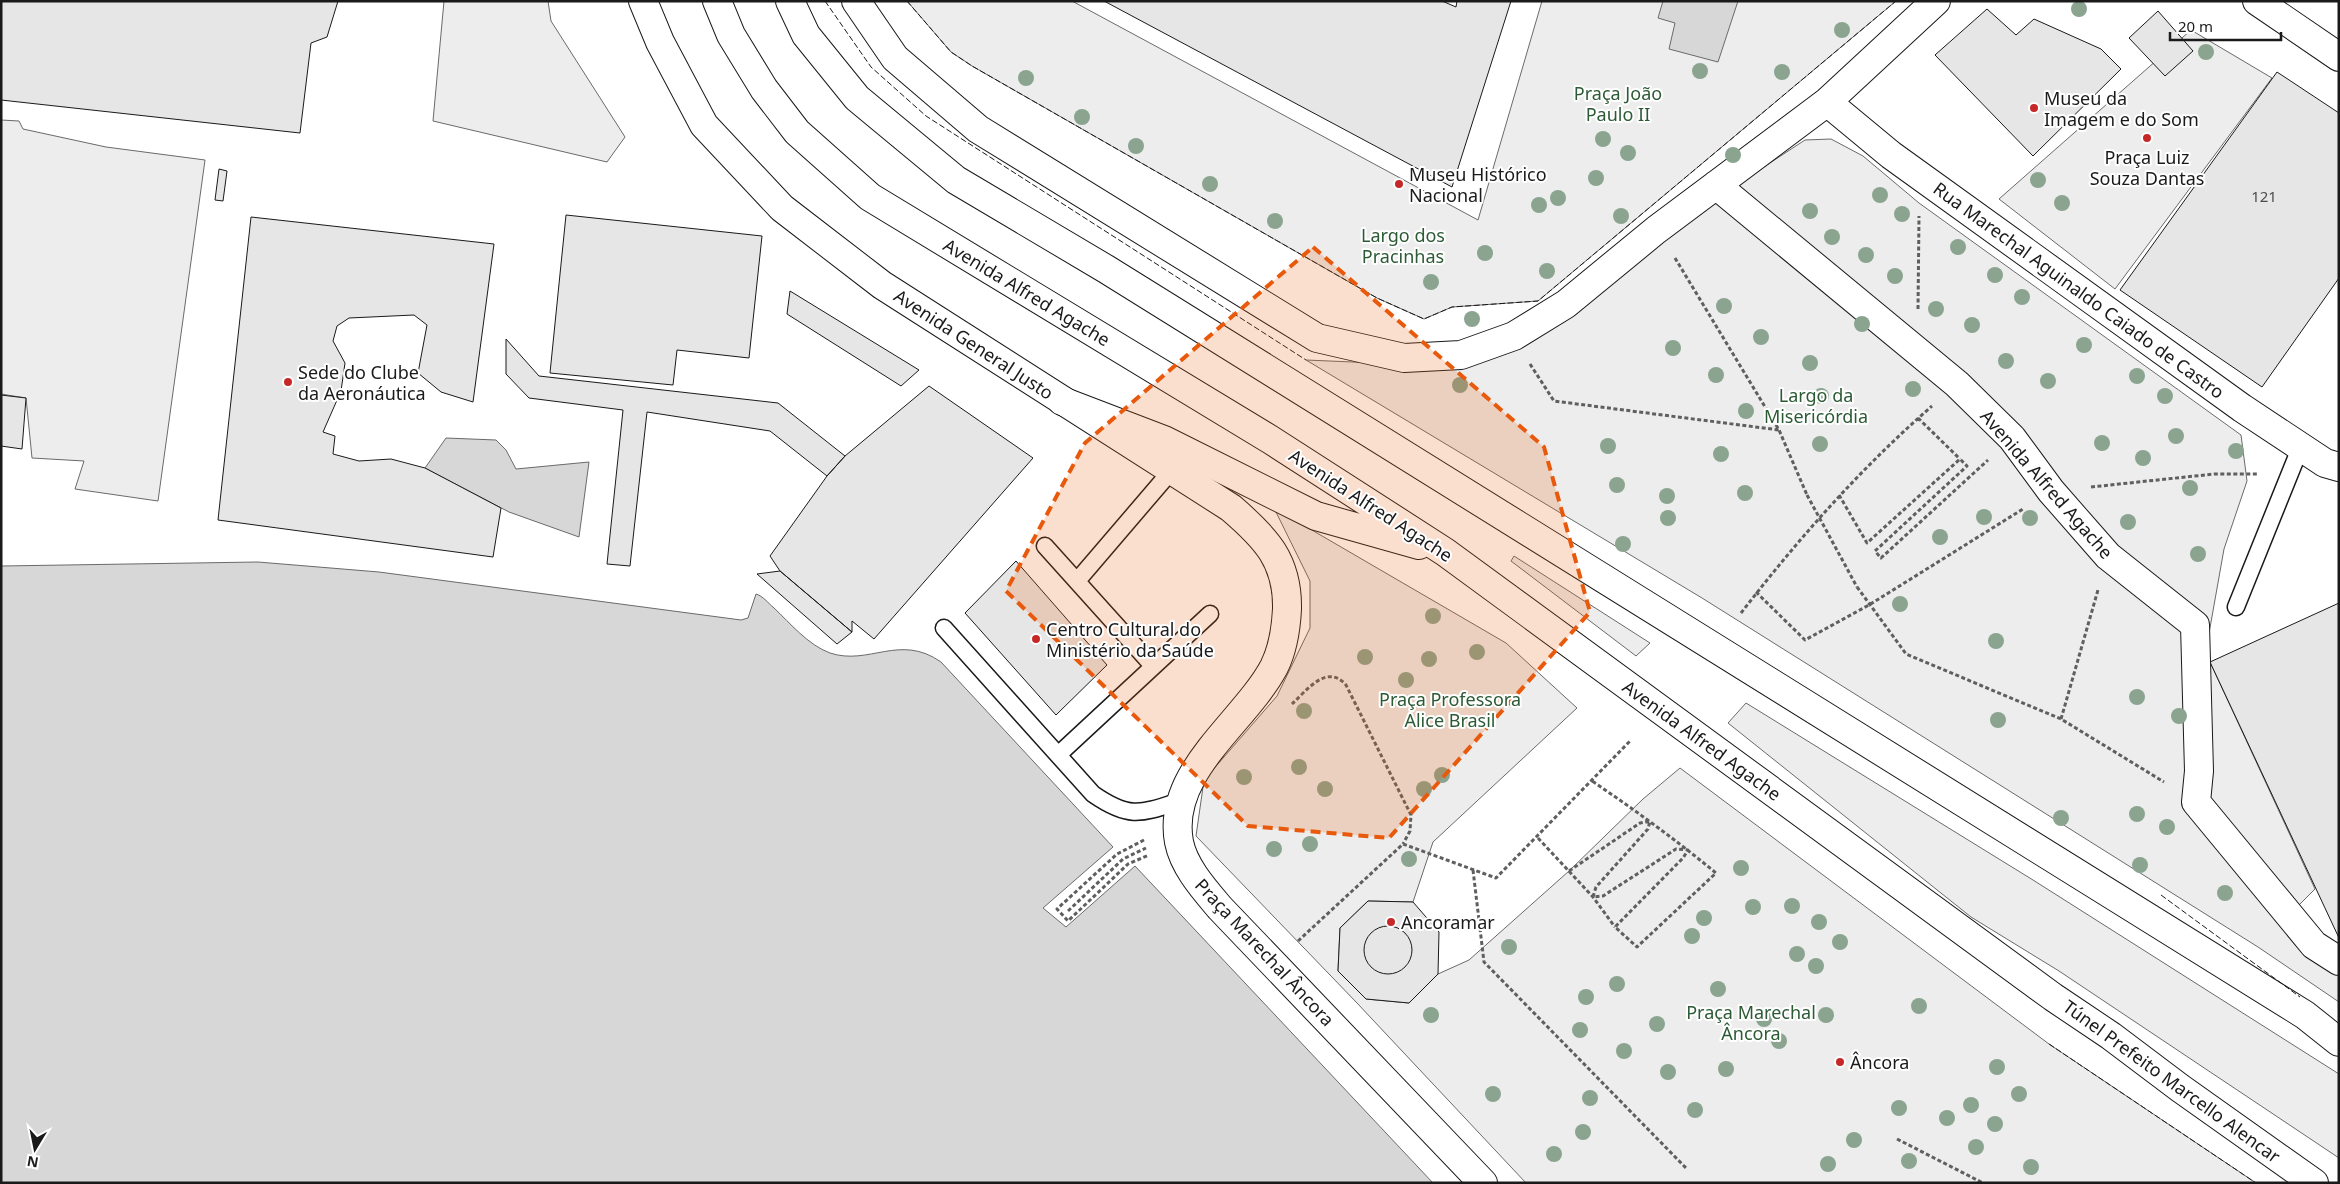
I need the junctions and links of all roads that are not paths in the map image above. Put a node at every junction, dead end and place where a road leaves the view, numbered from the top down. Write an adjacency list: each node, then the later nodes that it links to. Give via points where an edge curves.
1 (643, 1): 10 (main road, Avenida General Justo, via 660,42 704,125 782,208 882,285)
2 (716, 1): 15 (main road, Avenida Alfred Agache, via 731,35 791,125 870,197 1271,440)
3 (790, 1): 25 (main road, via 806,35 857,98 956,180 1106,269 2151,920 2305,1016)
4 (856, 1): 9 (main road, via 895,58 978,129 1317,338 1404,358 1461,355 1514,336 1566,304)
5 (1936, 1): 8 (main road)
6 (2257, 1): 7 (main road)
7 (2339, 57)
8 (1827, 102): 9 (main road); 11 (main road, Rua Marechal Aguinaldo Caiado de Castro, via 1918,175)
9 (1716, 185): 23 (main road, Avenida Alfred Agache, via 1957,384 2012,438 2051,492 2108,556 2195,625 2199,771 2196,802 2314,945)
10 (1062, 401): 13 (main road, Avenida General Justo); 15 (main road, via 1164,440 1316,516)
11 (2300, 446): 12 (main road, Rua Marechal Aguinaldo Caiado de Castro, via 2325,463); 17 (lane)
12 (2339, 467)
13 (1172, 470): 16 (lane); 22 (main road, Avenida General Justo, via 1231,508 1260,532 1280,563 1288,592 1286,632 1274,667 1192,775)
14 (1045, 546): 16 (lane)
15 (1445, 552): 24 (main road, Avenida Alfred Agache)
16 (1077, 581): 20 (lane)
17 (2236, 607)
18 (1210, 614): 20 (lane)
19 (944, 628): 21 (lane)
20 (1154, 666): 21 (lane)
21 (1058, 755): 22 (lane, via 1093,794 1122,811 1152,810)
22 (1179, 825): 26 (main road, Praça Marechal Âncora, via 1197,882)
23 (2339, 961)
24 (2053, 997): 27 (main road, Túnel Prefeito Marcello Alencar)
25 (2339, 1042)
26 (1483, 1183)
27 (2314, 1183)

